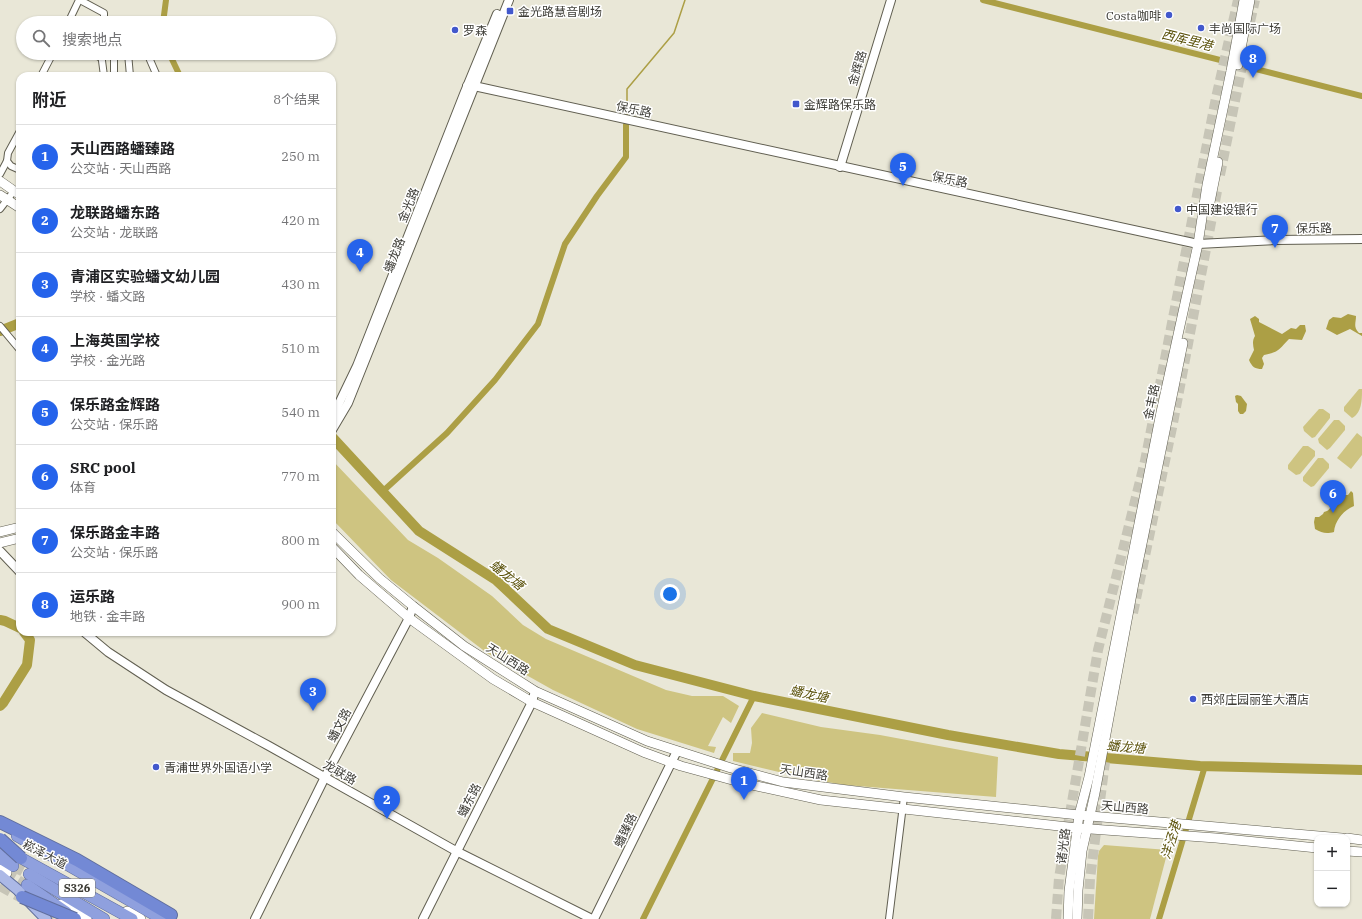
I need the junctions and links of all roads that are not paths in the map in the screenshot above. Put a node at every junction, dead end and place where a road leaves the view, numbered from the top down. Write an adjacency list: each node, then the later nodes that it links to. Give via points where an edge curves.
1 (80, 0): 7 (street); 8 (street, via 104,13)
2 (503, 0): 20 (street)
3 (509, 0): 20 (street)
4 (891, 0): 23 (street, 金辉路)
5 (1244, 0): 9 (main road)
6 (1250, 0): 9 (main road)
7 (72, 16)
8 (104, 16)
9 (1237, 52): 33 (main road, 金丰路, via 1207,185)
10 (49, 60): 15 (street)
11 (102, 60): 16 (street)
12 (114, 60): 17 (street)
13 (129, 60): 18 (street)
14 (150, 60): 19 (street)
15 (43, 72)
16 (103, 72)
17 (114, 72)
18 (130, 72)
19 (155, 72)
20 (471, 86): 23 (street, 保乐路); 36 (street, 蟠龙路, via 351,396)
21 (16, 138): 22 (street, via 8,153)
22 (8, 161): 24 (street); 25 (street)
23 (840, 167): 33 (street, 保乐路)
24 (16, 168)
25 (0, 174)
26 (0, 181): 27 (main road)
27 (16, 192)
28 (16, 193): 29 (street)
29 (4, 197): 30 (main road); 31 (street)
30 (16, 205)
31 (0, 209)
32 (1362, 239): 33 (street, 保乐路)
33 (1200, 244): 53 (main road, 金丰路, via 1160,419)
34 (0, 326): 35 (street)
35 (16, 345)
36 (336, 415)
37 (16, 528): 38 (main road)
38 (0, 532)
39 (336, 536): 45 (main road, 天山西路, via 379,578)
40 (16, 539): 41 (main road)
41 (0, 543)
42 (336, 551): 46 (main road, 天山西路, via 359,575)
43 (0, 552): 44 (street)
44 (16, 568)
45 (413, 606): 46 (street, 蟠文路); 48 (main road, 天山西路, via 464,646)
46 (409, 618): 49 (main road, 天山西路, via 493,679); 52 (street, 蟠文路)
47 (89, 636): 52 (street, 龙联路, via 108,652 166,690)
48 (535, 691): 49 (street, 蟠东路); 50 (main road, 天山西路, via 646,741)
49 (532, 702): 51 (main road, 天山西路); 69 (street, 蟠东路)
50 (677, 752): 51 (street, 蟠臻路); 54 (main road, 天山西路, via 782,782)
51 (672, 763): 55 (main road, 天山西路, via 821,800); 85 (street, 蟠臻路)
52 (325, 777): 69 (street, 龙联路); 83 (street, 蟠文路)
53 (1093, 777): 56 (main road, 诸光路); 57 (main road)
54 (904, 797): 55 (street); 56 (main road, 天山西路)
55 (902, 810): 60 (main road, 天山西路); 86 (street)
56 (1079, 815): 57 (main road, 天山西路); 60 (main road, 诸光路)
57 (1090, 816): 61 (main road); 62 (main road, 天山西路)
58 (0, 822): 76 (highway, via 76,860)
59 (0, 827): 76 (highway)
60 (1077, 828): 61 (main road, 天山西路); 87 (main road, 诸光路)
61 (1087, 828): 67 (main road, 天山西路); 88 (main road, via 1080,866)
62 (1314, 835)
63 (1350, 838): 65 (main road)
64 (0, 839): 73 (highway, bridge)
65 (1362, 840)
66 (0, 844): 82 (main road, 崧泽大道)
67 (1314, 848)
68 (0, 849): 73 (highway)
69 (456, 851): 84 (street, 蟠东路); 85 (street, 龙联路)
70 (1350, 851): 71 (main road)
71 (1362, 852)
72 (0, 858): 73 (highway, S326)
73 (8, 868): 77 (main road, via 18,890); 81 (highway, S326)
74 (28, 880): 78 (highway); 79 (main road); 80 (highway, S326)
75 (22, 898): 78 (highway, bridge)
76 (170, 918)
77 (46, 919)
78 (76, 919)
79 (86, 919)
80 (104, 919)
81 (132, 919)
82 (141, 919)
83 (255, 919)
84 (422, 919)
85 (593, 919)
86 (889, 919)
87 (1068, 919)
88 (1077, 919)

